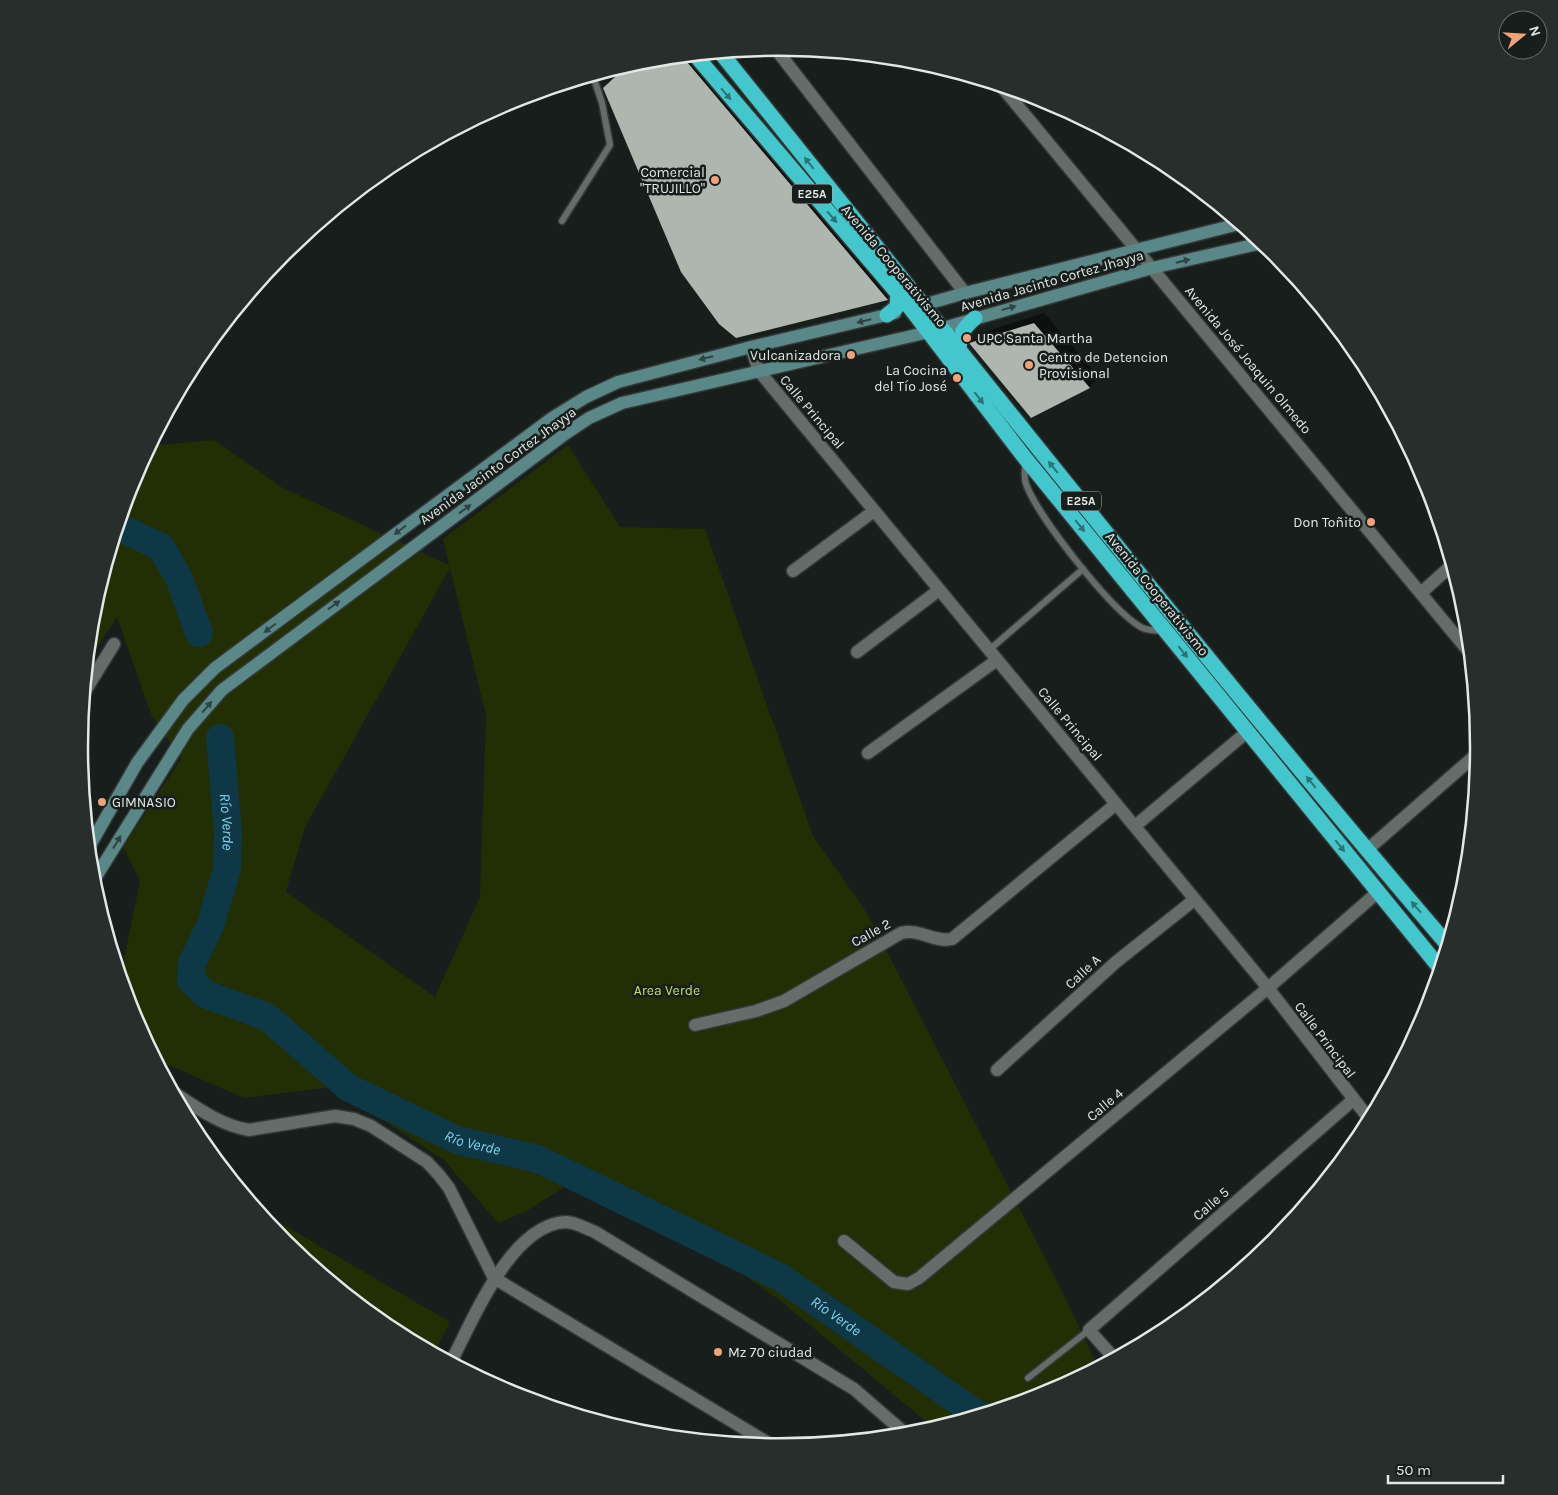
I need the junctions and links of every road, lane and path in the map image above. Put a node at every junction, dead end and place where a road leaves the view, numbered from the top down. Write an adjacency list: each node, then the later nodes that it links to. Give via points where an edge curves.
1 (781, 56): 11 (street)
2 (730, 58): 13 (highway, Avenida Cooperativismo / E25A, one-way to 2)
3 (700, 61): 12 (highway, Avenida Cooperativismo / E25A, one-way to 12)
4 (595, 82): 6 (lane, via 610,146)
5 (1010, 96): 9 (street, Avenida José Joaquin Olmedo)
6 (562, 221)
7 (1232, 226): 9 (street, Avenida Jacinto Cortez Jhayya)
8 (1253, 245): 10 (street, Avenida Jacinto Cortez Jhayya, one-way to 8)
9 (1138, 251): 10 (street, Avenida José Joaquin Olmedo); 11 (street, Avenida Jacinto Cortez Jhayya)
10 (1152, 268): 15 (street, Avenida Jacinto Cortez Jhayya, one-way to 10); 26 (street, Avenida José Joaquin Olmedo)
11 (965, 292): 13 (street, Avenida Jacinto Cortez Jhayya)
12 (898, 293): 13 (highway, Avenida Cooperativismo / E25A); 14 (highway, via 897,306)
13 (917, 307): 14 (street, Avenida Jacinto Cortez Jhayya); 16 (highway, Avenida Cooperativismo / E25A)
14 (887, 315): 17 (street, Avenida Jacinto Cortez Jhayya, one-way to 17)
15 (975, 318): 16 (street, Avenida Jacinto Cortez Jhayya); 18 (highway, via 962,329)
16 (935, 330): 18 (highway, Avenida Cooperativismo / E25A); 19 (street, Avenida Jacinto Cortez Jhayya); 20 (highway, Avenida Cooperativismo / E25A, one-way to 20)
17 (752, 347): 19 (street, Calle Principal); 38 (street, Avenida Jacinto Cortez Jhayya, one-way to 38, via 618,382 552,418 215,668 183,700 137,763)
18 (959, 353): 39 (highway, Avenida Cooperativismo / E25A, one-way to 18)
19 (758, 371): 21 (street, Calle Principal); 40 (street, Avenida Jacinto Cortez Jhayya, one-way to 19, via 188,729 222,690 245,672 589,418 622,403)
20 (1025, 458): 22 (lane, via 1026,484); 27 (highway, Avenida Cooperativismo / E25A, one-way to 27)
21 (874, 511): 24 (street); 25 (street, Calle Principal)
22 (1083, 569): 27 (lane, via 1137,625 1150,631); 31 (lane)
23 (1447, 569): 26 (street)
24 (793, 571)
25 (939, 590): 30 (street); 31 (street, Calle Principal)
26 (1422, 592): 28 (street, Avenida José Joaquin Olmedo)
27 (1168, 633): 33 (highway, Avenida Cooperativismo / E25A, one-way to 33)
28 (1462, 642)
29 (114, 644): 32 (street)
30 (857, 652)
31 (993, 655): 34 (street); 36 (street, Calle Principal)
32 (92, 679)
33 (1247, 732): 37 (street); 41 (highway, Avenida Cooperativismo / E25A, one-way to 41)
34 (868, 753)
35 (1470, 760): 39 (street)
36 (1116, 804): 37 (street, Calle Principal); 46 (street, Calle 2, via 952,939 939,939 916,931 901,933 784,1001 756,1012)
37 (1135, 826): 42 (street, Calle Principal)
38 (94, 838)
39 (1367, 850): 43 (highway, Avenida Cooperativismo / E25A, one-way to 39)
40 (99, 871)
41 (1378, 892): 44 (highway, Avenida Cooperativismo / E25A); 45 (street, Calle 4)
42 (1194, 900): 45 (street, Calle Principal); 47 (street, Calle A, via 1116,962)
43 (1443, 939)
44 (1436, 963)
45 (1268, 988): 49 (street, Calle Principal); 51 (street, Calle 4, via 1024,1194 914,1282 894,1282)
46 (694, 1025)
47 (997, 1070)
48 (184, 1099): 52 (street, via 208,1116 249,1130 335,1116 371,1126 427,1162 439,1175 449,1188)
49 (1352, 1100): 50 (street, Calle Principal); 53 (street, Calle 5)
50 (1365, 1114)
51 (844, 1241)
52 (494, 1278): 55 (street); 57 (street, via 530,1235 548,1225 568,1222 595,1232 854,1389); 58 (street)
53 (1089, 1330): 54 (street); 56 (lane)
54 (1110, 1354)
55 (454, 1357)
56 (1028, 1378)
57 (899, 1428)
58 (760, 1438)

